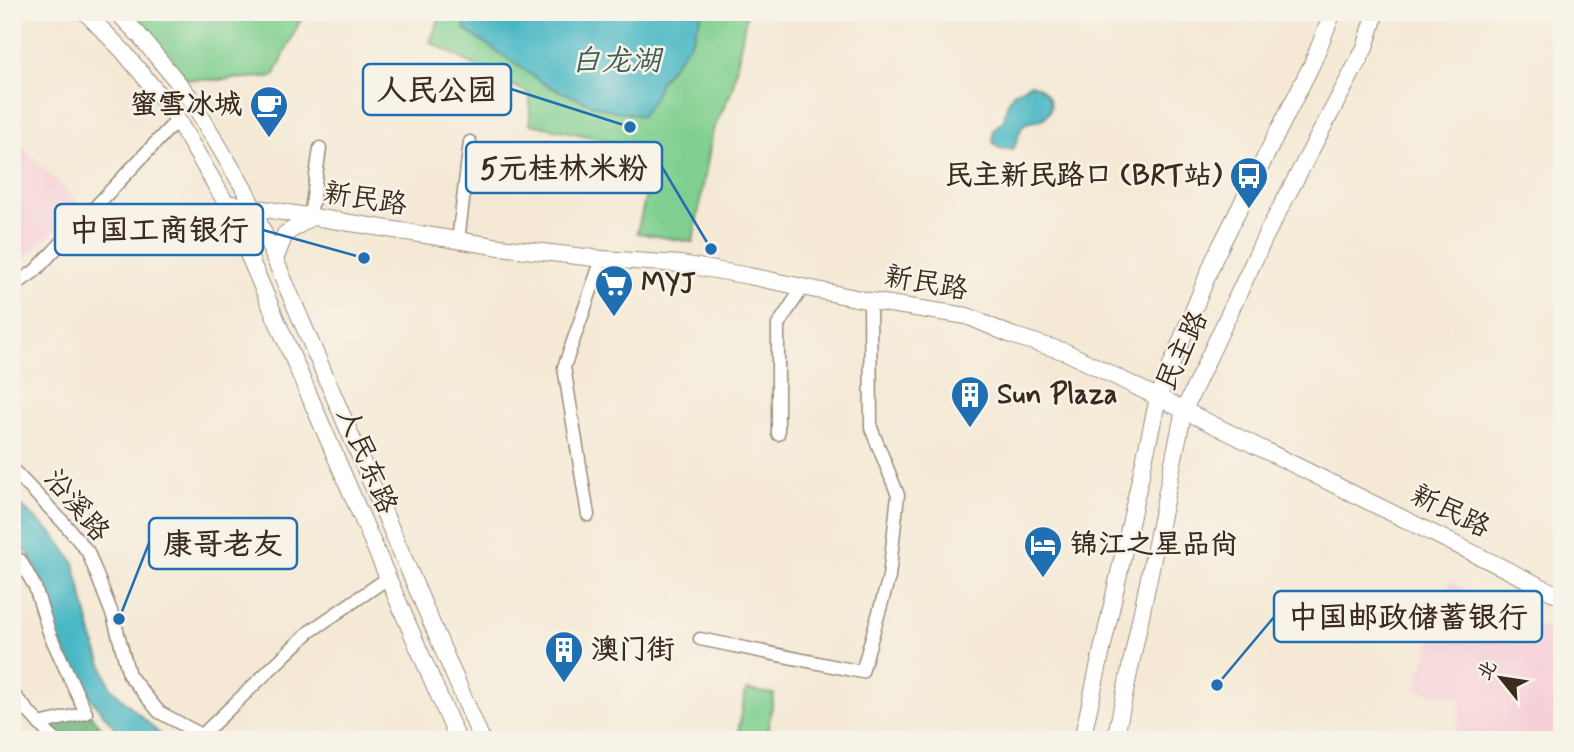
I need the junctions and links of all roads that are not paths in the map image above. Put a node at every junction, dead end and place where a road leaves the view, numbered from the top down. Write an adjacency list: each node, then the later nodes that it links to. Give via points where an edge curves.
1 (85, 12): 5 (main road, 人民东路, via 122,50)
2 (117, 12): 9 (main road, 人民东路, via 189,96)
3 (1333, 12): 17 (main road, 民主路, via 1312,64 1215,257)
4 (1376, 12): 18 (main road, 民主路, via 1365,48 1265,237)
5 (177, 120): 8 (main road, 人民东路); 14 (street, via 35,271)
6 (470, 142): 11 (street)
7 (320, 148): 10 (street)
8 (226, 203): 9 (main road, 新民路); 23 (main road, 人民东路)
9 (252, 207): 10 (main road, 新民路); 13 (main road, 人民东路)
10 (310, 218): 11 (main road, 新民路); 13 (main road, via 285,234)
11 (458, 241): 12 (main road, 新民路)
12 (603, 259): 15 (main road, 新民路, via 681,264); 21 (street, via 564,367)
13 (275, 260): 31 (main road, 人民东路)
14 (12, 287)
15 (803, 287): 16 (main road, 新民路); 19 (street, via 778,325)
16 (870, 301): 17 (main road, 新民路, via 967,316 1066,352); 25 (street, via 871,429 898,495 889,577 862,672)
17 (1158, 398): 18 (main road, 新民路); 32 (main road, 民主路)
18 (1184, 410): 24 (main road, 新民路); 33 (main road, 民主路)
19 (778, 434)
20 (12, 469): 28 (street, 沿溪路, via 88,552 129,675 159,712)
21 (588, 515)
22 (20, 560): 27 (street, via 86,713)
23 (388, 578): 28 (street, via 309,632); 30 (main road, 人民东路)
24 (1562, 597)
25 (701, 639)
26 (12, 693): 27 (street)
27 (39, 724): 29 (street)
28 (206, 737)
29 (54, 740)
30 (458, 740)
31 (482, 740)
32 (1082, 740)
33 (1115, 740)

